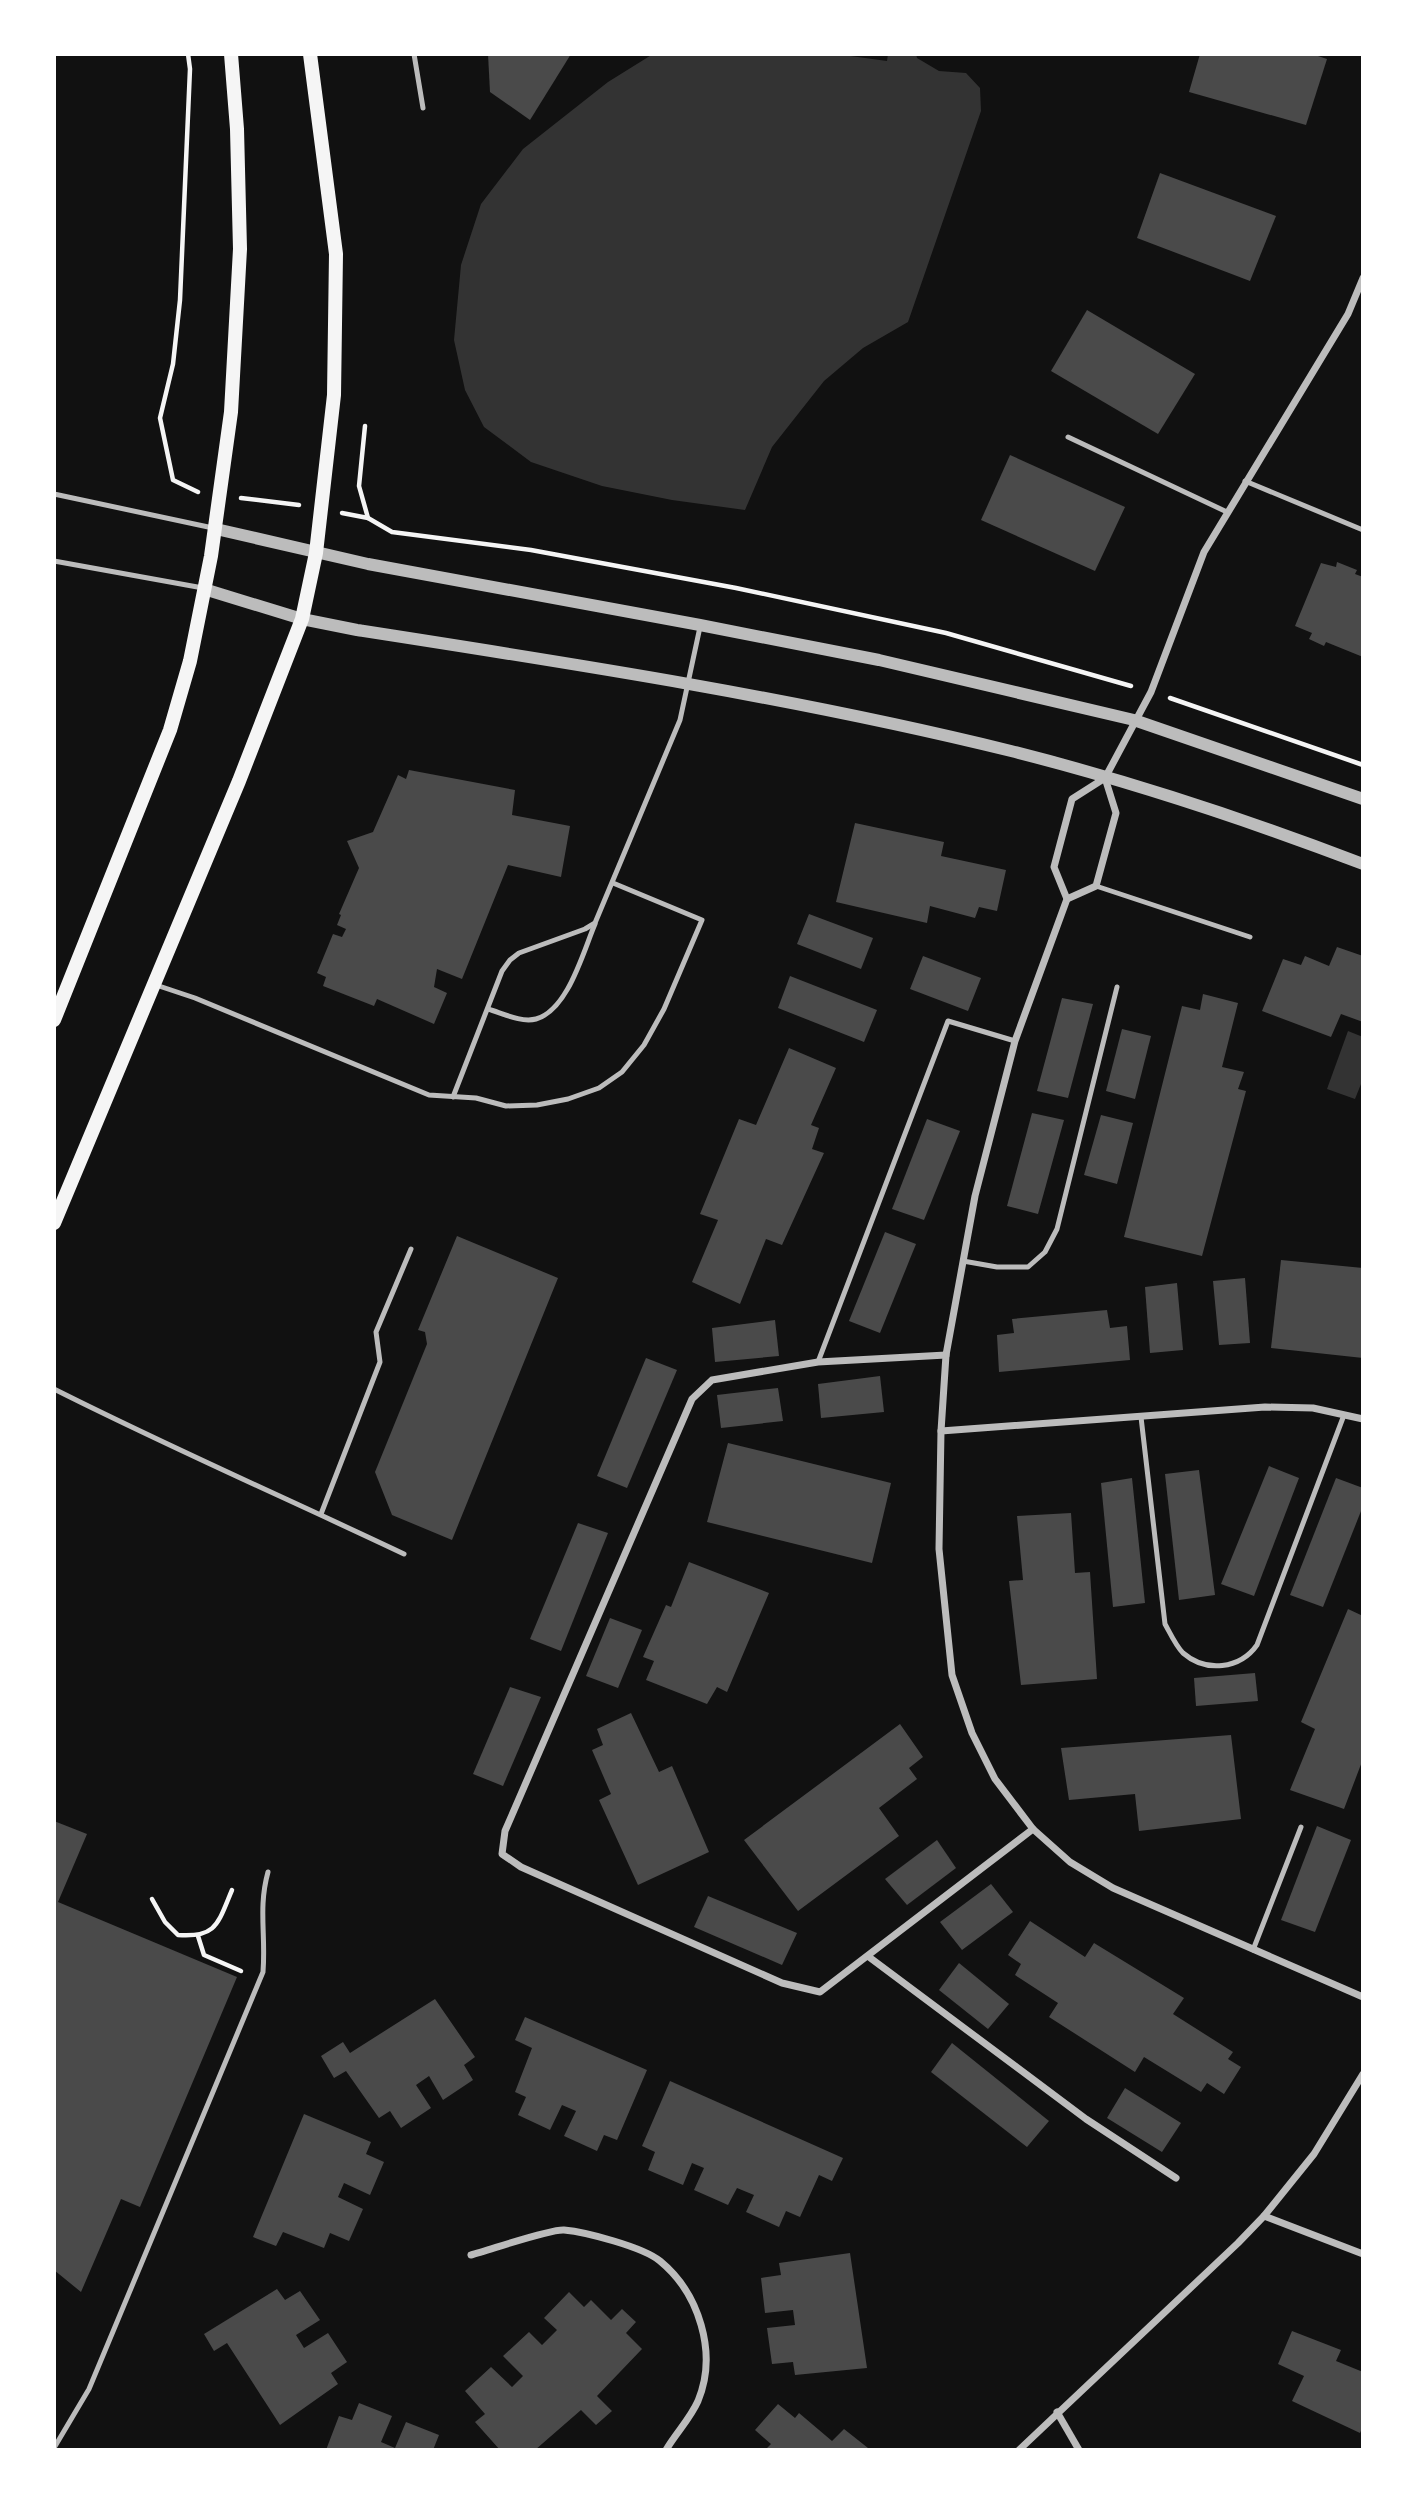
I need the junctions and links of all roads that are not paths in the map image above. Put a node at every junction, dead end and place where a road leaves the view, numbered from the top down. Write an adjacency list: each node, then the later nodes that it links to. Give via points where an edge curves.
1 (231, 54): 10 (main road, via 240,238 231,412)
2 (310, 54): 12 (main road, via 336,254 334,395)
3 (414, 54): 4 (lane)
4 (423, 108)
5 (1363, 278): 7 (street, via 1348,314)
6 (1068, 437): 9 (lane)
7 (1245, 481): 9 (street); 11 (lane)
8 (54, 494): 10 (lane)
9 (1227, 512): 18 (street, via 1204,552 1151,692)
10 (216, 529): 12 (street); 14 (main road)
11 (1363, 530)
12 (316, 553): 15 (main road); 16 (street)
13 (54, 561): 14 (lane)
14 (204, 589): 15 (street); 30 (main road, via 170,730)
15 (302, 618): 17 (street); 27 (main road)
16 (700, 625): 17 (lane); 18 (street, via 878,660)
17 (688, 683): 19 (street, via 1011,751); 22 (lane, via 680,720)
18 (1134, 720): 19 (street); 20 (street)
19 (1105, 778): 21 (street); 23 (street, via 1116,813); 24 (street, via 1072,799 1054,867)
20 (1363, 799)
21 (1363, 864)
22 (613, 883): 25 (lane); 32 (lane, via 702,920 644,1045 622,1072 599,1088 568,1100 506,1106)
23 (1096, 886): 24 (street); 26 (lane)
24 (1067, 899): 31 (street)
25 (595, 923): 29 (lane, via 510,960); 29 (lane, via 569,986 546,1014 534,1020)
26 (1250, 937)
27 (153, 984): 32 (lane, via 429,1094); 33 (main road)
28 (1117, 987): 35 (lane, via 1057,1228 1045,1252 1028,1267)
29 (488, 1009): 32 (lane)
30 (54, 1020)
31 (1015, 1041): 35 (street); 37 (lane, via 948,1020)
32 (453, 1097)
33 (54, 1223)
34 (411, 1249): 43 (lane, via 376,1332 380,1362)
35 (963, 1261): 36 (street)
36 (946, 1355): 37 (street); 42 (street)
37 (818, 1362): 49 (street, via 712,1380 692,1399 505,1831 502,1854 521,1867 782,1983 820,1992)
38 (54, 1389): 43 (lane)
39 (1344, 1415): 40 (street, via 1313,1408 1265,1407); 40 (lane, via 1257,1645 1249,1656 1215,1667 1182,1651 1165,1624); 41 (street)
40 (1141, 1417): 42 (street)
41 (1363, 1419)
42 (941, 1432): 46 (street, via 939,1549 952,1675 972,1733 995,1779)
43 (320, 1514): 44 (lane)
44 (404, 1554)
45 (1301, 1827): 48 (lane)
46 (1033, 1829): 48 (street, via 1070,1862 1113,1888); 49 (street)
47 (268, 1871): 57 (lane, via 262,1895 262,1972 89,2389)
48 (1253, 1950): 50 (street)
49 (869, 1957): 52 (street, via 1086,2119)
50 (1363, 1997)
51 (1363, 2074): 53 (street, via 1314,2154)
52 (1176, 2178)
53 (1264, 2216): 55 (street); 56 (street)
54 (471, 2255): 58 (street, via 562,2230 623,2244 658,2259 685,2287 702,2324 706,2362 698,2400)
55 (1363, 2255)
56 (1057, 2412): 59 (street); 60 (street)
57 (54, 2448)
58 (666, 2450)
59 (1019, 2450)
60 (1079, 2450)

